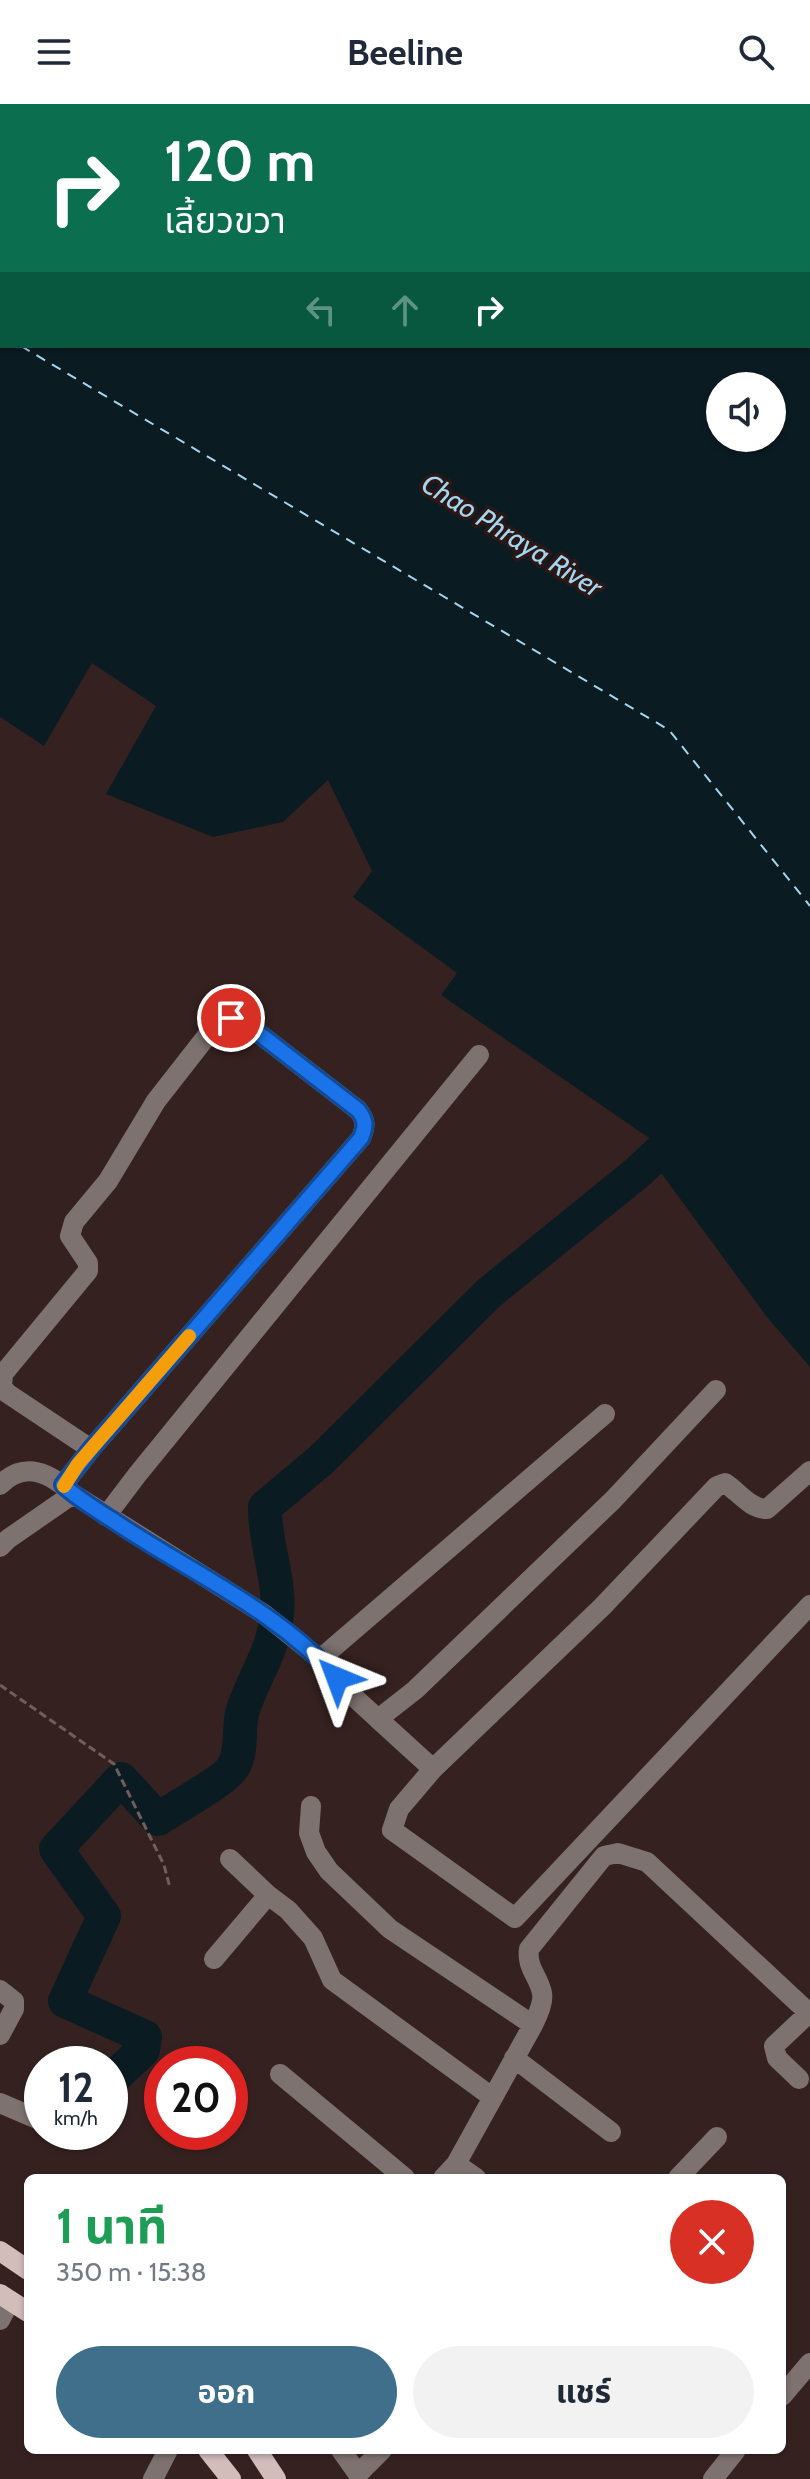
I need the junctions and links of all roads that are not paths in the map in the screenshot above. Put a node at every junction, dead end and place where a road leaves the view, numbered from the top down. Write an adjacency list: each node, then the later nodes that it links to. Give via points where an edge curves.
1 (479, 1055): 8 (street)
2 (716, 1390): 12 (street, via 591,1521)
3 (605, 1414): 11 (street)
4 (91, 1449): 4 (street, via 366,1127 358,1110 236,1019 217,1023 156,1101 108,1181 74,1222 70,1236 88,1271 3,1374 7,1393); 7 (street)
5 (810, 1471): 13 (street, via 767,1509 759,1509 725,1483 717,1486 602,1607)
6 (0, 1485): 7 (street, via 23,1470 41,1473)
7 (68, 1490): 8 (street); 9 (street)
8 (106, 1516): 11 (street, via 264,1614)
9 (0, 1547)
10 (810, 1605): 13 (street, via 515,1918 392,1830 399,1809)
11 (320, 1659): 12 (street)
12 (378, 1719): 13 (street)
13 (433, 1769)
14 (311, 1806): 20 (street, via 309,1833 329,1871 390,1929)
15 (230, 1859): 16 (street)
16 (268, 1895): 17 (street); 25 (street, via 313,1938 332,1980)
17 (214, 1959)
18 (0, 1990): 21 (street, via 14,2001 14,2009)
19 (807, 2006): 20 (street, via 647,1862 618,1853 604,1856 529,1949 527,1959 542,1991); 24 (street, via 774,2046 777,2058)
20 (533, 2025): 22 (street)
21 (0, 2035)
22 (514, 2058): 25 (street); 28 (street)
23 (280, 2074): 31 (street)
24 (799, 2079)
25 (492, 2097): 30 (street)
26 (0, 2103): 27 (street)
27 (24, 2113)
28 (611, 2132)
29 (717, 2137): 32 (street)
30 (450, 2171)
31 (400, 2174)
32 (682, 2174)
33 (0, 2251): 34 (main road)
34 (24, 2267)
35 (13, 2302): 36 (street)
36 (0, 2320)
37 (810, 2363): 38 (street)
38 (786, 2391)
39 (166, 2454): 45 (street)
40 (211, 2454): 46 (main road)
41 (260, 2454): 47 (main road)
42 (344, 2454): 43 (street, via 358,2474)
43 (378, 2454)
44 (733, 2454): 48 (street)
45 (153, 2479)
46 (231, 2479)
47 (276, 2479)
48 (713, 2479)

